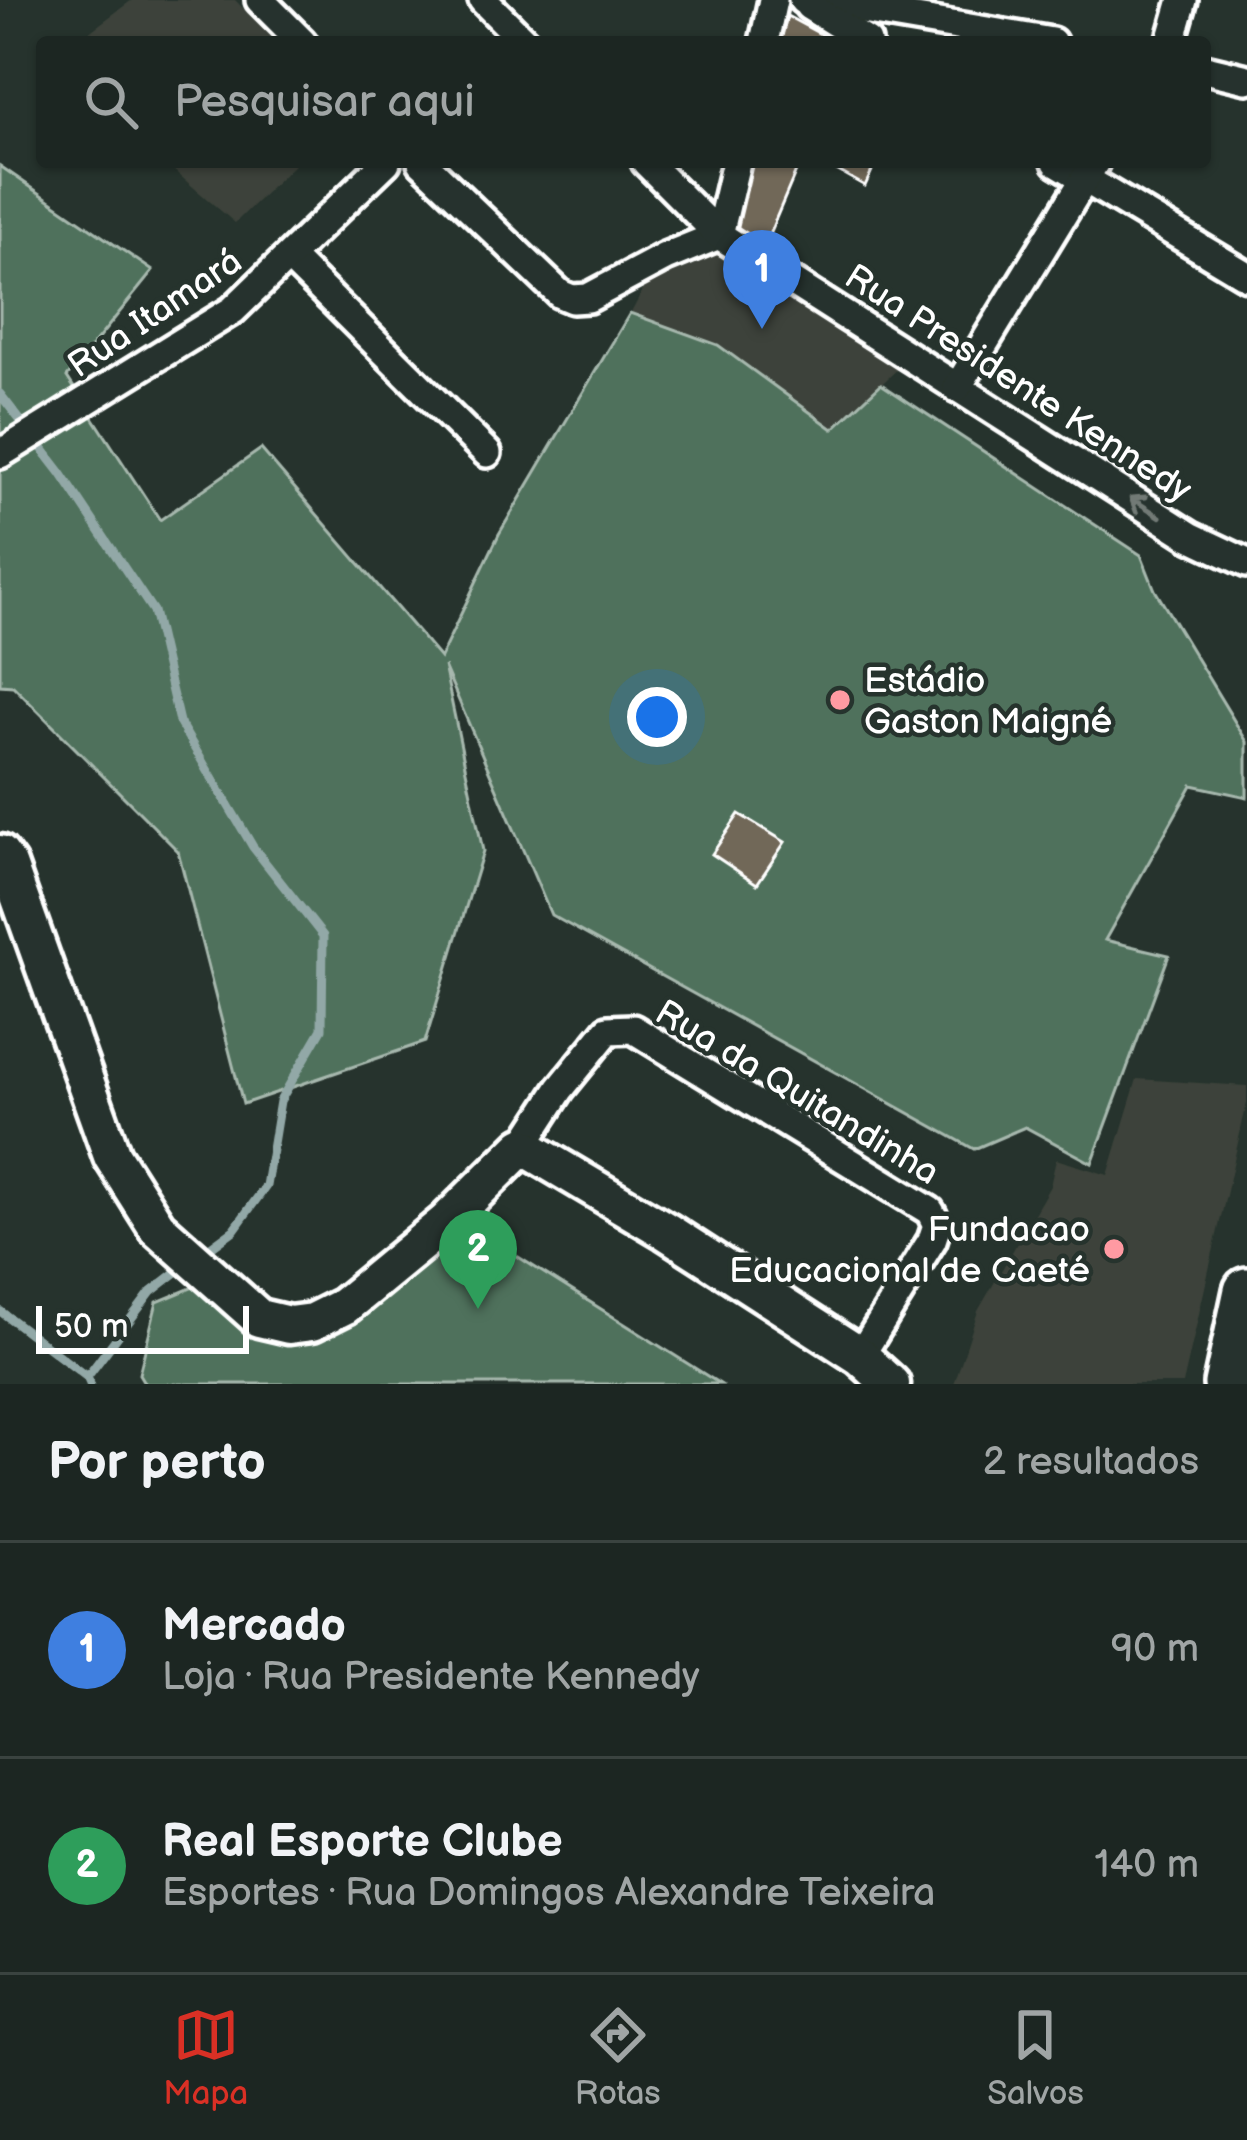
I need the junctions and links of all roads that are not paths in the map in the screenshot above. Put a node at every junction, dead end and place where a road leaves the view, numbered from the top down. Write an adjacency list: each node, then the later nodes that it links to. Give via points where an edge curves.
1 (260, 0): 6 (street)
2 (483, 0): 7 (street)
3 (773, 0): 8 (street)
4 (802, 0): 9 (street); 10 (street)
5 (1183, 0): 11 (street)
6 (296, 36)
7 (519, 36)
8 (765, 36)
9 (858, 36)
10 (1016, 36)
11 (1173, 36)
12 (1211, 70): 13 (street)
13 (1247, 79)
14 (380, 168): 20 (street, Rua Itamará)
15 (428, 168): 19 (street, via 572,299)
16 (652, 168): 19 (street, Rua Presidente Kennedy)
17 (735, 168): 19 (street)
18 (1089, 170): 21 (street); 22 (street)
19 (719, 235): 22 (street, Rua Presidente Kennedy)
20 (291, 259): 23 (street); 24 (street, Rua Itamará, via 207,329)
21 (1247, 276)
22 (958, 388): 25 (street, Rua Presidente Kennedy, one-way to 22, via 1190,536)
23 (487, 453)
24 (0, 454)
25 (1247, 563)
26 (0, 854): 27 (street, via 112,1156 157,1227 259,1318 312,1322 344,1306)
27 (523, 1146): 29 (street); 29 (street, Rua da Quitandinha, via 608,1030 633,1029 930,1211 932,1240)
28 (1247, 1291): 31 (main road)
29 (860, 1356): 30 (street)
30 (891, 1384)
31 (1227, 1384)

